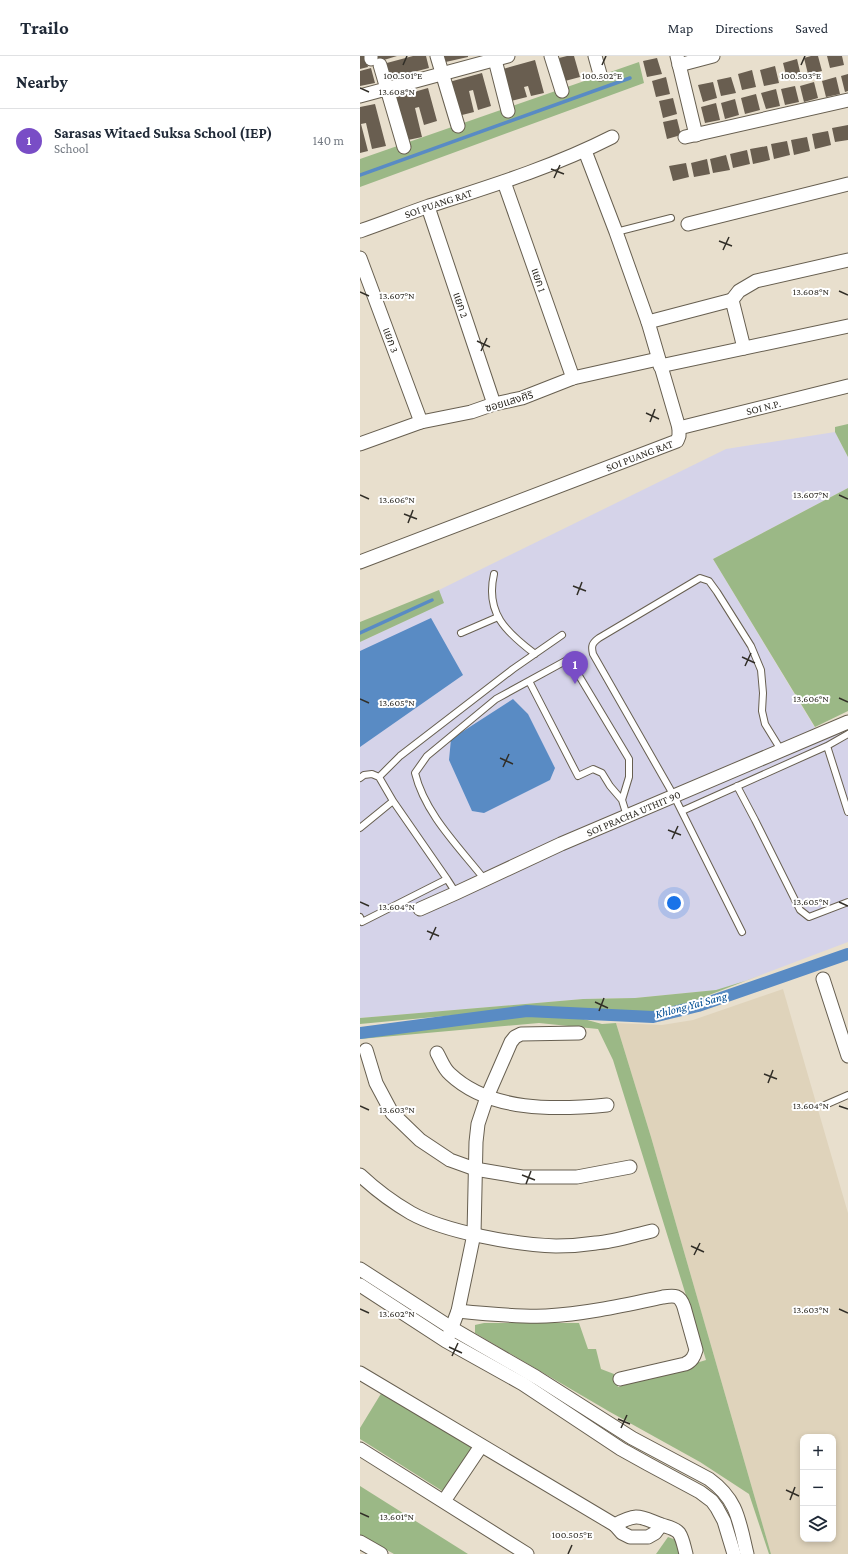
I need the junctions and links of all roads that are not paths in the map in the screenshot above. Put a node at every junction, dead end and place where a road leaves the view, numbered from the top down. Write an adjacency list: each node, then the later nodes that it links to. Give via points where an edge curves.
1 (436, 56): 9 (street)
2 (508, 56): 6 (street)
3 (551, 56): 12 (street)
4 (595, 56): 10 (street)
5 (713, 56): 8 (street)
6 (494, 58): 9 (street); 15 (street)
7 (374, 60): 11 (street)
8 (678, 60): 14 (street, via 690,136)
9 (441, 73): 11 (street); 16 (street)
10 (600, 74)
11 (387, 89): 13 (street); 18 (street)
12 (562, 91)
13 (360, 96)
14 (848, 100)
15 (508, 111)
16 (458, 126)
17 (612, 137): 19 (street, SOI PUANG RAT)
18 (404, 147)
19 (585, 151): 20 (street, SOI PUANG RAT); 26 (street, SOI PUANG RAT)
20 (504, 182): 22 (street, SOI PUANG RAT); 34 (street, แยก 1)
21 (848, 184): 24 (street)
22 (428, 207): 25 (street, SOI PUANG RAT); 36 (street, แยก 2)
23 (671, 218): 26 (lane)
24 (688, 224)
25 (360, 231)
26 (616, 232): 30 (street, SOI PUANG RAT)
27 (360, 258): 37 (street, แยก 3)
28 (848, 260): 29 (street, via 756,281 739,291)
29 (732, 300): 30 (street); 32 (street)
30 (648, 322): 33 (street, SOI PUANG RAT)
31 (848, 326): 32 (street, ซอยแสงศิริ)
32 (744, 348): 33 (street, ซอยแสงศิริ)
33 (659, 362): 34 (street, ซอยแสงศิริ); 38 (street, SOI PUANG RAT)
34 (573, 378): 36 (street, ซอยแสงศิริ, via 522,398)
35 (848, 386): 38 (street, SOI N.P.)
36 (494, 404): 37 (street, ซอยแสงศิริ, via 471,412)
37 (421, 422): 39 (street, ซอยแสงศิริ)
38 (679, 428): 40 (street, SOI PUANG RAT, via 679,436 673,443)
39 (360, 444)
40 (360, 562)
41 (494, 574): 42 (lane, via 492,585)
42 (498, 617): 43 (lane); 45 (lane, via 514,638)
43 (461, 633)
44 (562, 635): 45 (lane)
45 (535, 654): 51 (lane, via 400,756)
46 (529, 681): 55 (lane, via 578,776 593,769 602,773); 55 (lane, via 569,659 629,759 629,777); 62 (lane, via 496,698 427,756 415,773 418,787 434,816)
47 (848, 722): 50 (street, SOI PRACHA UTHIT 90)
48 (848, 734): 49 (lane)
49 (828, 746): 53 (lane); 58 (lane)
50 (781, 750): 54 (street, SOI PRACHA UTHIT 90); 54 (lane, via 765,724 762,711 761,670 751,646 709,581 700,578 598,638 591,647 592,654)
51 (379, 777): 52 (lane, via 372,774); 56 (lane)
52 (360, 778)
53 (737, 786): 57 (lane); 64 (lane, via 800,910 809,917)
54 (674, 796): 57 (lane); 59 (street, SOI PRACHA UTHIT 90)
55 (622, 800): 59 (lane)
56 (393, 801): 60 (lane); 61 (lane)
57 (682, 811): 67 (lane)
58 (848, 812)
59 (627, 816): 62 (street, SOI PRACHA UTHIT 90)
60 (360, 828)
61 (447, 879): 63 (lane); 66 (lane)
62 (485, 880): 63 (street, SOI PRACHA UTHIT 90)
63 (456, 894): 65 (street, SOI PRACHA UTHIT 90)
64 (848, 902)
65 (420, 909)
66 (361, 921)
67 (742, 932)
68 (823, 979): 72 (street)
69 (579, 1033): 74 (street, via 521,1034 515,1037)
70 (366, 1050): 78 (street, via 376,1084 392,1112 434,1151)
71 (437, 1053): 74 (street, via 448,1073 466,1087)
72 (848, 1056)
73 (848, 1095): 76 (lane)
74 (487, 1097): 75 (street, via 542,1108 569,1109); 78 (street, via 478,1124)
75 (607, 1105)
76 (826, 1105)
77 (630, 1167): 78 (street, via 577,1177 522,1177)
78 (475, 1169): 81 (street)
79 (360, 1175): 81 (street, via 383,1195 413,1214 446,1227)
80 (652, 1230): 81 (street, via 598,1243 556,1246)
81 (474, 1234): 84 (street)
82 (360, 1269): 85 (street)
83 (360, 1285): 86 (street)
84 (458, 1311): 85 (street); 88 (street, via 546,1316 601,1310 663,1297 678,1297 682,1300 696,1350 695,1356 685,1364)
85 (453, 1328): 86 (street); 91 (street)
86 (446, 1341): 92 (street, via 523,1384)
87 (360, 1373): 89 (street)
88 (620, 1379)
89 (481, 1446): 93 (street); 94 (street)
90 (360, 1449): 93 (street)
91 (669, 1458): 92 (street); 101 (street, via 709,1479 728,1496 735,1508)
92 (661, 1472): 100 (street, via 712,1501 724,1521)
93 (444, 1501): 98 (street)
94 (615, 1525): 95 (street, via 635,1516 648,1518); 95 (street, via 630,1537 648,1537 656,1533)
95 (661, 1525): 99 (street, via 678,1532)
96 (360, 1542): 97 (street)
97 (381, 1554)
98 (526, 1554)
99 (686, 1554)
100 (734, 1554)
101 (747, 1554)

